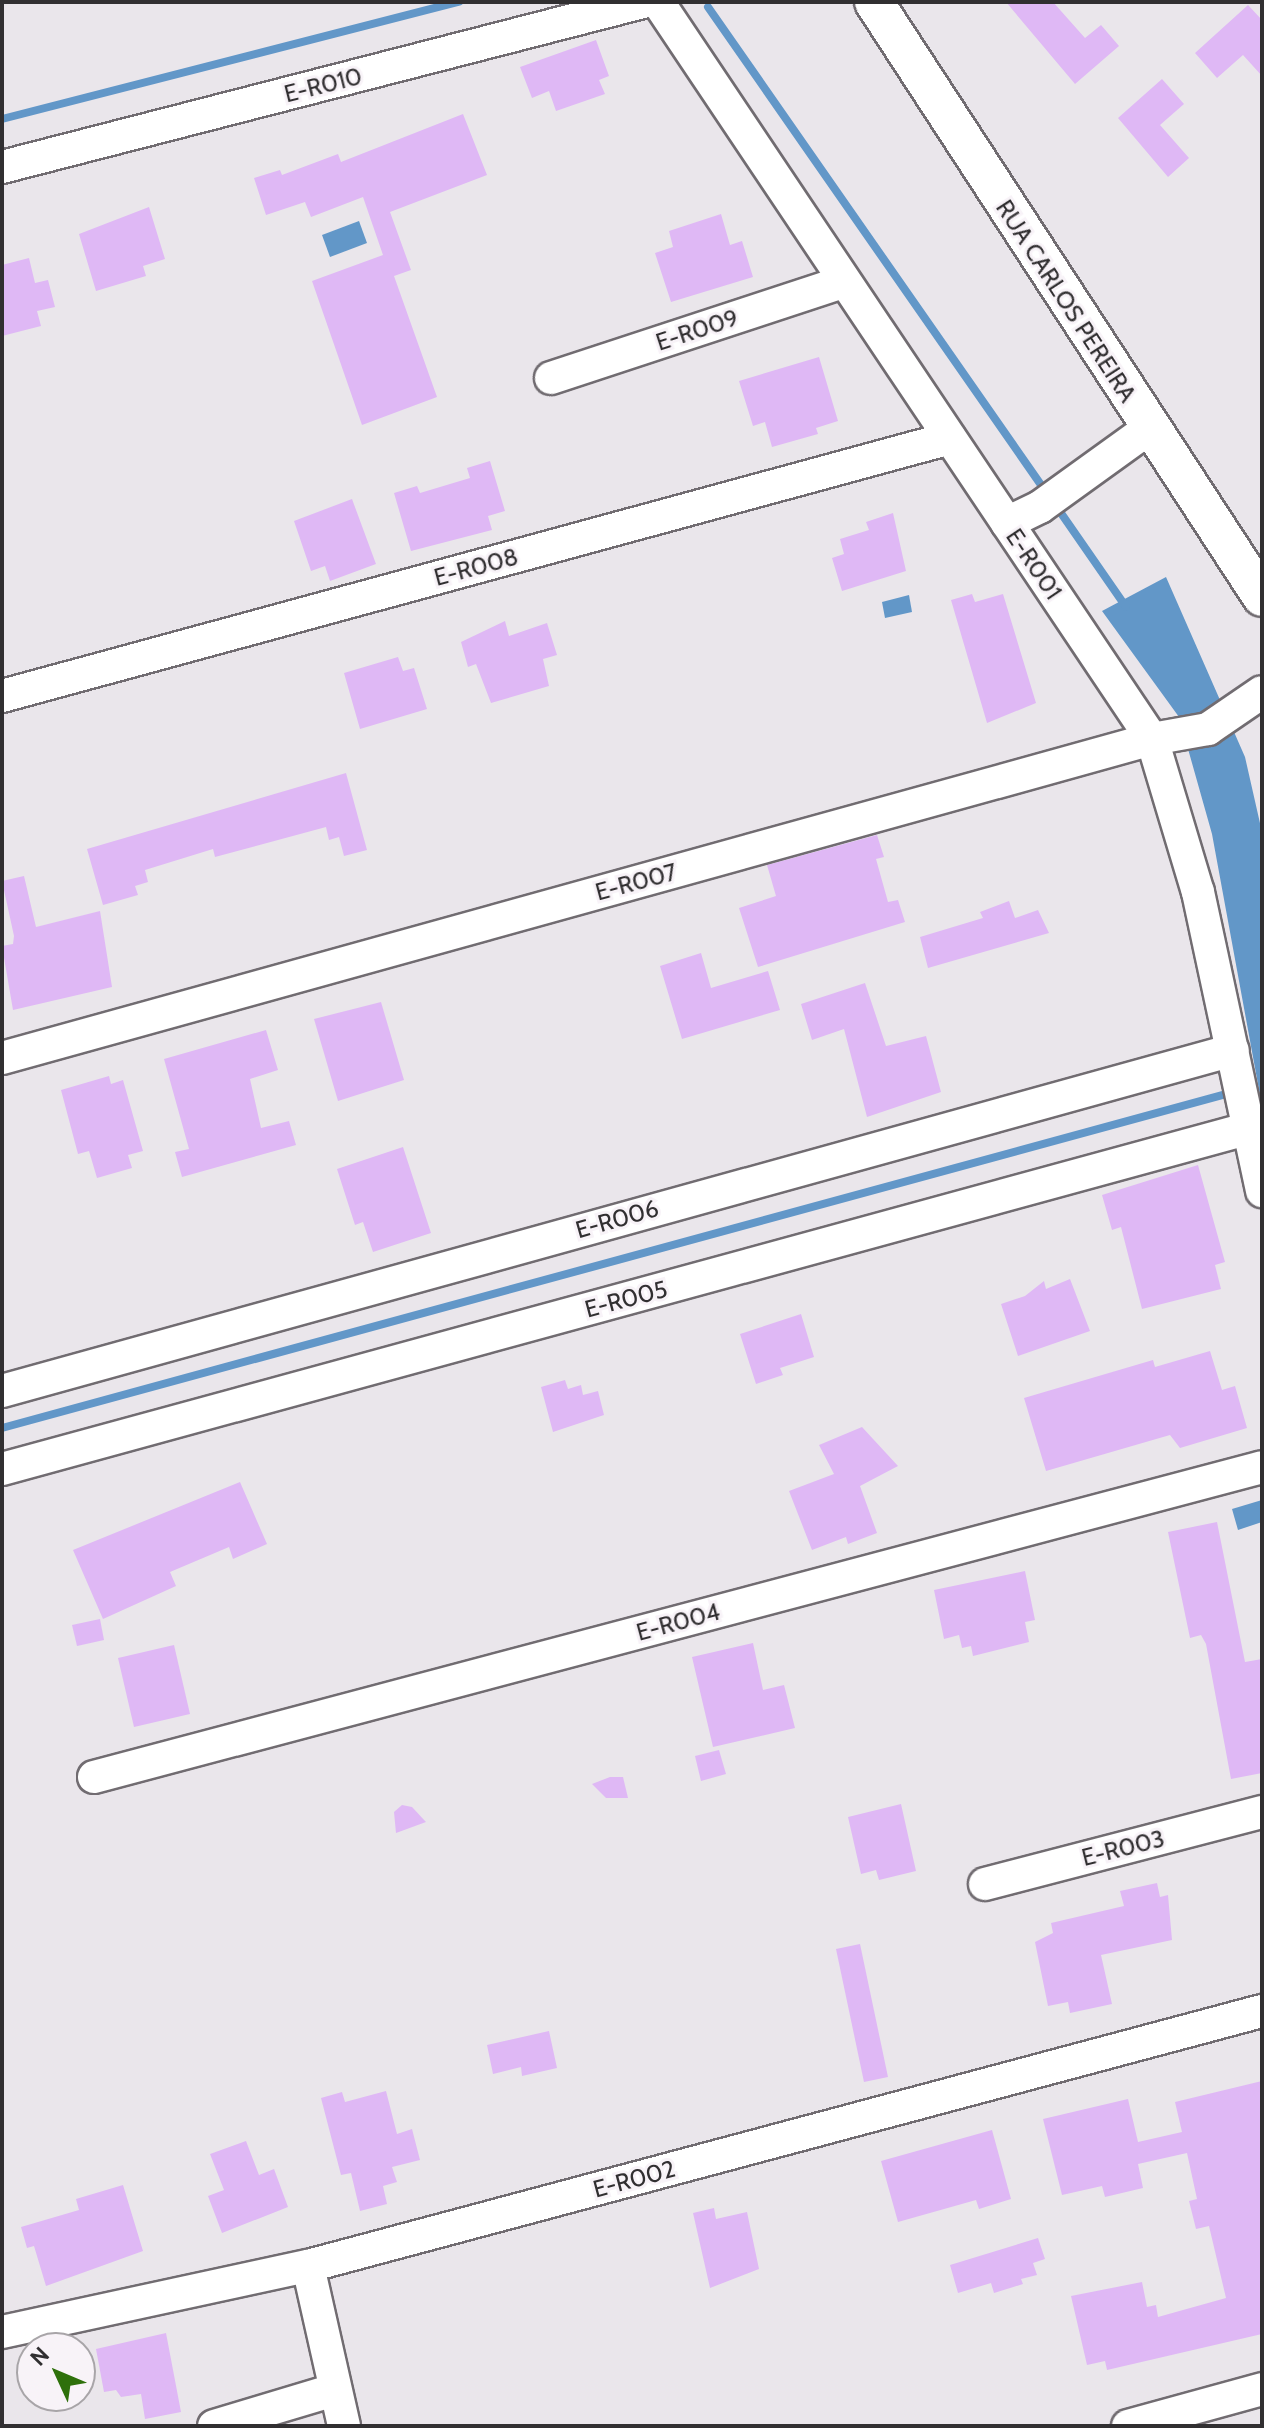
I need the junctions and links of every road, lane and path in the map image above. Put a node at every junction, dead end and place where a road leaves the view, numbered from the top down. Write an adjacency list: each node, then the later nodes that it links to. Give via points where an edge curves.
1 (643, 2): 4 (street, E-R010)
2 (658, 2): 5 (street, E-R001)
3 (874, 2): 7 (street, RUA CARLOS PEREIRA)
4 (2, 167)
5 (843, 282): 6 (street, E-R009); 8 (street, E-R001)
6 (551, 378)
7 (1148, 429): 9 (street, via 1040,507); 10 (street, RUA CARLOS PEREIRA)
8 (950, 438): 9 (street, E-R001); 12 (street, E-R008)
9 (1007, 523): 13 (street, E-R001)
10 (1262, 597)
11 (1262, 692): 13 (street, E-R007, via 1208,729)
12 (2, 696)
13 (1152, 739): 14 (street, E-R001, via 1198,892); 15 (street, E-R007)
14 (1233, 1050): 16 (street, E-R001); 18 (street, E-R006)
15 (2, 1058)
16 (1250, 1128): 17 (street, E-R001); 20 (street, E-R005)
17 (1262, 1191)
18 (2, 1391)
19 (1262, 1467): 21 (street, E-R004)
20 (2, 1469)
21 (94, 1777)
22 (1262, 1812): 23 (street, E-R003)
23 (985, 1884)
24 (1262, 2011): 25 (street, E-R002)
25 (308, 2266): 26 (street, E-R002); 28 (street)
26 (2, 2332)
27 (1262, 2389): 31 (street)
28 (334, 2390): 29 (street); 30 (street)
29 (214, 2426)
30 (344, 2426)
31 (1128, 2426)

